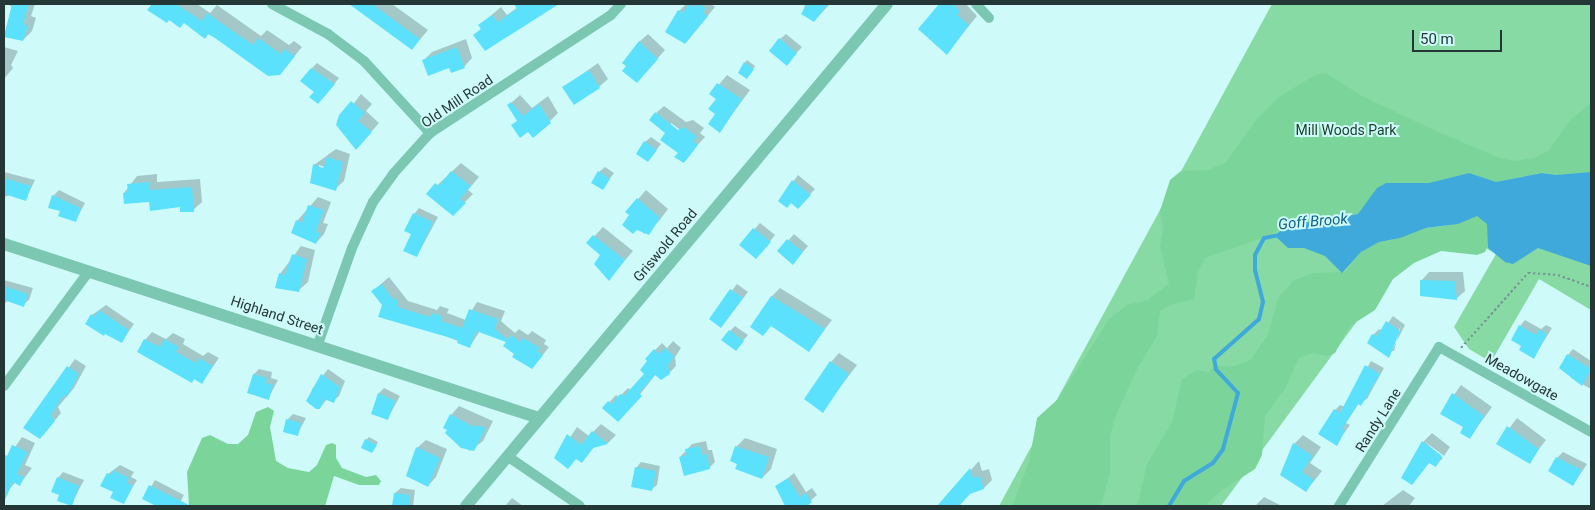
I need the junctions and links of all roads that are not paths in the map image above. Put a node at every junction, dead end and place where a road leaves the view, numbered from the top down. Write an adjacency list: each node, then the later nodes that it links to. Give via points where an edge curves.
1 (272, 4): 6 (street, via 328,34 364,62)
2 (622, 4): 6 (street, Old Mill Road, via 611,15)
3 (887, 4): 12 (street, Griswold Road)
4 (976, 4): 5 (street)
5 (989, 18)
6 (430, 133): 9 (street, Old Mill Road, via 373,202 352,248)
7 (4, 244): 8 (street, Highland Street)
8 (88, 271): 9 (street, Highland Street); 11 (street)
9 (318, 344): 12 (street, Highland Street)
10 (1439, 347): 13 (street, Meadowgate); 17 (street, Randy Lane)
11 (4, 386)
12 (539, 418): 14 (street, Griswold Road)
13 (1591, 432)
14 (507, 456): 15 (street, Griswold Road); 16 (street)
15 (466, 506)
16 (580, 506)
17 (1339, 506)

